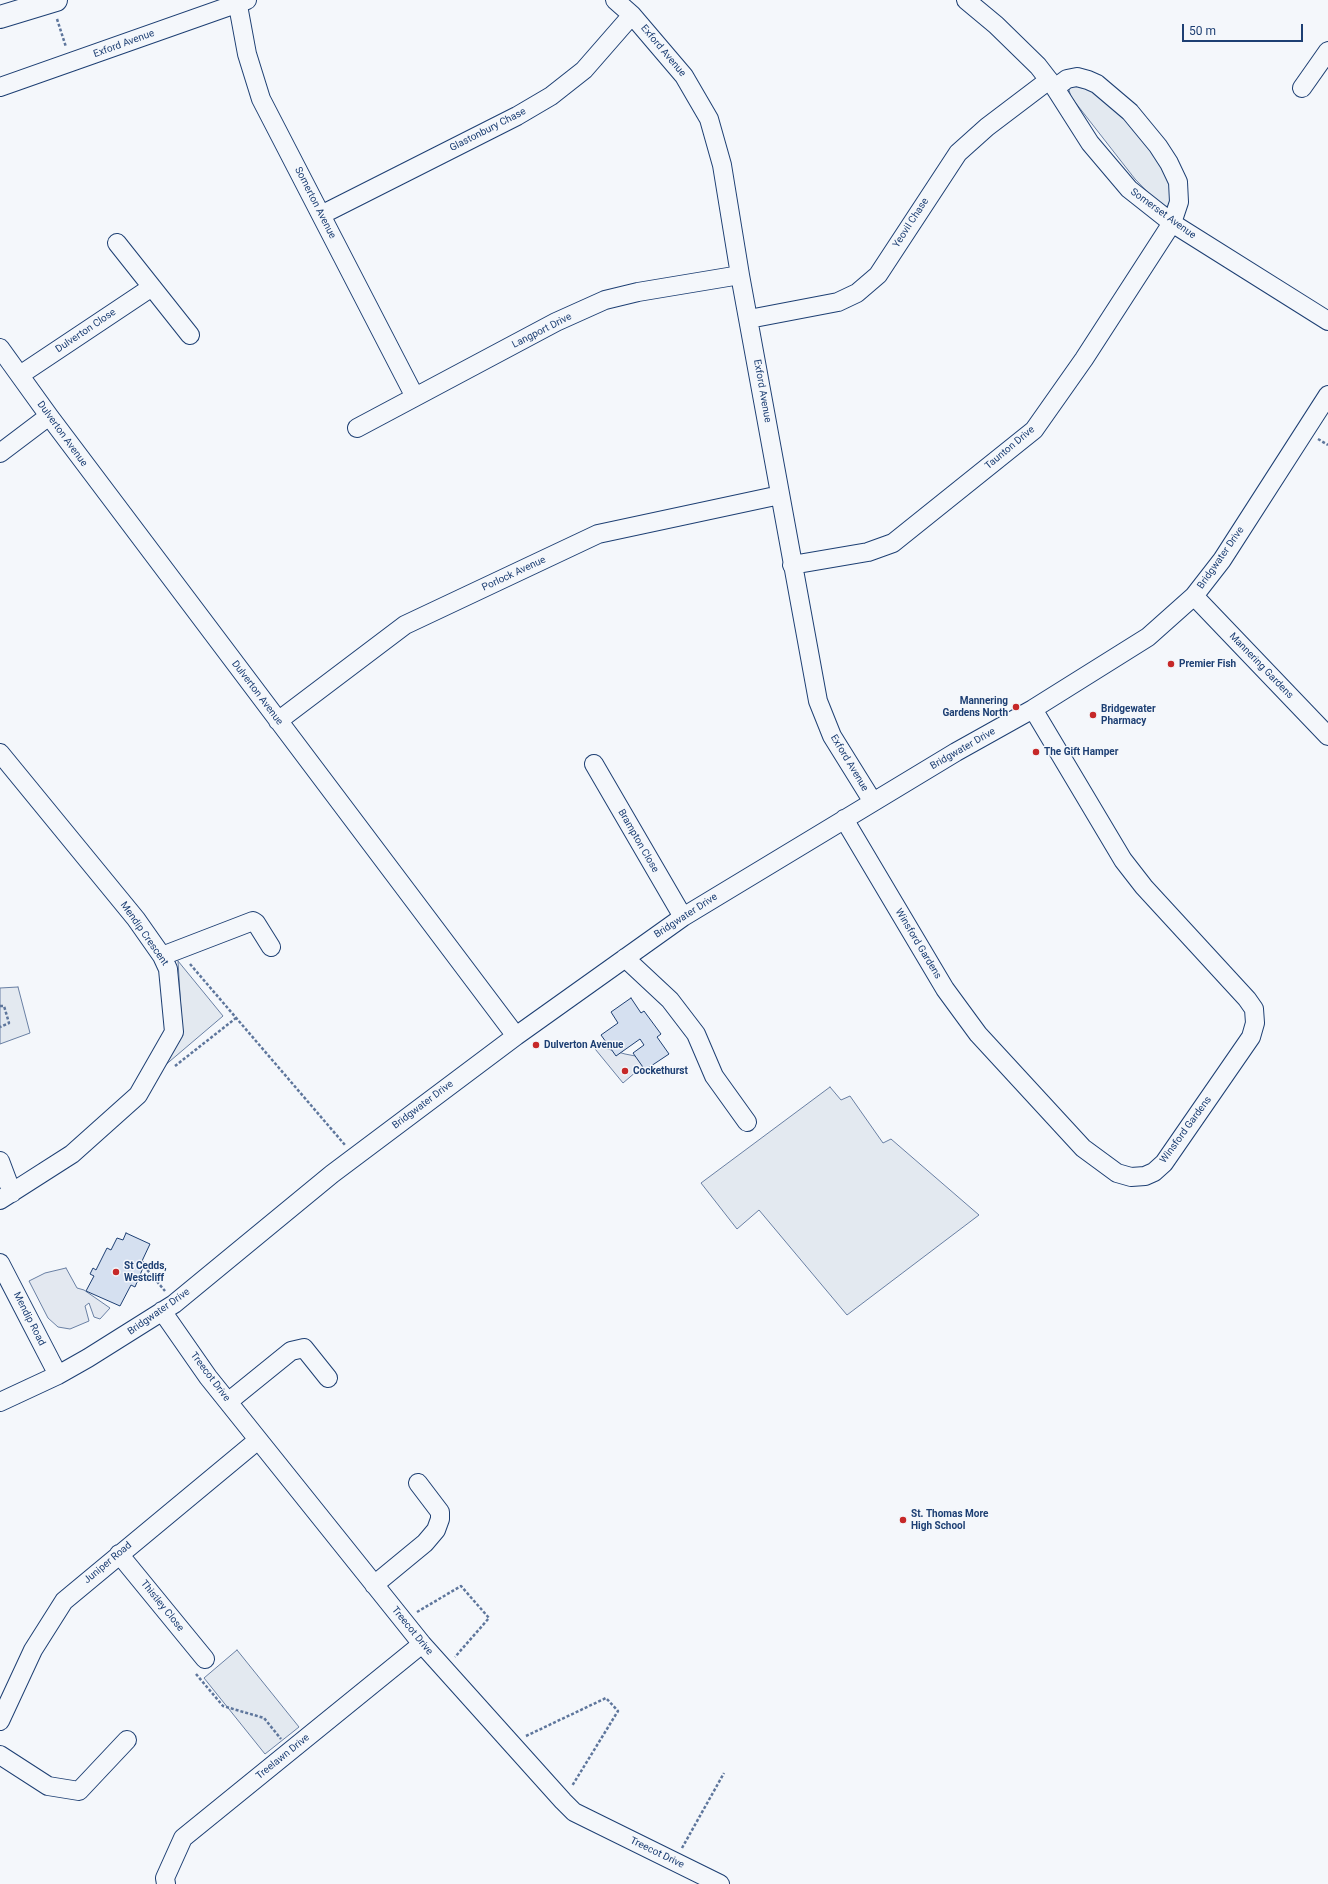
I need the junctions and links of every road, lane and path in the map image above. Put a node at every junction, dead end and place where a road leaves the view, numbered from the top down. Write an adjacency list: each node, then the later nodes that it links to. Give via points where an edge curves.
1 (12, 0): 6 (highway)
2 (614, 0): 7 (street, Exford Avenue)
3 (966, 0): 11 (street, Somerset Avenue, via 996,25)
4 (241, 1): 10 (street, Exford Avenue); 14 (street, Somerton Avenue, via 247,54 261,99)
5 (60, 7): 8 (highway); 10 (path, via 56,16)
6 (0, 10)
7 (632, 15): 14 (street, Glastonbury Chase, via 584,70 551,96 517,116); 17 (street, Exford Avenue, via 684,76 709,119 722,165)
8 (0, 18)
9 (1328, 51): 13 (street)
10 (71, 63): 12 (street, Exford Avenue)
11 (1052, 84): 15 (street, Somerset Avenue, via 1090,143 1129,189); 15 (street, Yeovil Chase, via 1067,78 1088,80 1097,84 1130,112 1158,146 1178,182 1179,202); 19 (street, Yeovil Chase, via 987,127 958,153 878,275 856,294 838,302)
12 (0, 87)
13 (1302, 88)
14 (321, 215): 25 (street, Somerton Avenue)
15 (1172, 223): 20 (street, Somerset Avenue); 30 (street, Taunton Drive, via 1084,359 1034,430 893,543 868,552)
16 (117, 243): 18 (street)
17 (740, 275): 19 (street, Exford Avenue); 25 (street, Langport Drive, via 605,300 556,322)
18 (152, 287): 21 (street); 23 (street, Dulverton Close)
19 (749, 318): 29 (street, Exford Avenue)
20 (1328, 321)
21 (190, 336)
22 (0, 348): 23 (street, Dulverton Avenue)
23 (20, 375): 26 (street, Dulverton Avenue)
24 (1328, 395): 31 (street, Bridgwater Drive, via 1222,560)
25 (415, 397): 27 (street, Langport Drive)
26 (48, 416): 28 (street); 33 (street, Dulverton Avenue)
27 (358, 428)
28 (0, 453)
29 (780, 495): 30 (street, Exford Avenue); 33 (street, Porlock Avenue, via 598,534 405,625)
30 (792, 565): 37 (street, Exford Avenue, via 818,701 832,736)
31 (1194, 596): 32 (street, Bridgwater Drive, via 1148,636); 34 (street, Mannering Gardens)
32 (1033, 709): 37 (street, Bridgwater Drive); 38 (street, Winsford Gardens, via 1124,860 1144,887 1254,1009 1252,1037 1164,1163 1154,1172 1131,1177 1117,1173 1084,1148 978,1034 945,989)
33 (278, 721): 46 (street, Dulverton Avenue)
34 (1328, 736)
35 (4, 764): 41 (street, Mendip Crescent, via 136,919)
36 (594, 764): 39 (street, Brampton Close)
37 (873, 802): 38 (street, Bridgwater Drive)
38 (844, 819): 39 (street, Bridgwater Drive)
39 (683, 917): 42 (street, Bridgwater Drive)
40 (272, 947): 41 (street, via 256,923 252,922)
41 (162, 956): 44 (path, via 181,954); 51 (street, Mendip Crescent, via 168,969 174,1032 138,1095 72,1154)
42 (625, 958): 46 (street, Bridgwater Drive); 48 (street, via 670,1000 696,1034 714,1076)
43 (0, 1006): 45 (path, via 4,1006 9,1023)
44 (236, 1018): 47 (path); 49 (path)
45 (0, 1027)
46 (516, 1036): 49 (street, Bridgwater Drive)
47 (169, 1071)
48 (747, 1122)
49 (355, 1156): 54 (street, Bridgwater Drive)
50 (0, 1161): 51 (street)
51 (6, 1196)
52 (0, 1263): 55 (street, Mendip Road)
53 (144, 1266): 54 (path)
54 (168, 1307): 55 (street, Bridgwater Drive); 58 (street, Treecot Drive)
55 (58, 1375): 57 (street, Bridgwater Drive)
56 (328, 1378): 58 (street, via 304,1348 292,1351)
57 (0, 1402)
58 (228, 1402): 59 (street, Treecot Drive)
59 (258, 1440): 61 (street, Juniper Road); 62 (street, Treecot Drive)
60 (418, 1483): 62 (street, via 440,1512 436,1530 425,1544)
61 (119, 1554): 65 (street, Thistley Close); 67 (street, Juniper Road, via 64,1601 33,1650)
62 (374, 1585): 63 (street, Treecot Drive)
63 (403, 1621): 64 (street, Treecot Drive); 66 (path, via 461,1586 489,1618)
64 (422, 1644): 66 (street, Treecot Drive); 70 (street, Treelawn Drive)
65 (200, 1666): 70 (path, via 223,1706 264,1718)
66 (444, 1670): 69 (street, Treecot Drive)
67 (0, 1721)
68 (127, 1740): 71 (street, via 78,1791 48,1786)
69 (511, 1743): 73 (street, Treecot Drive); 73 (path, via 606,1698 618,1710)
70 (290, 1751): 75 (street, Treelawn Drive, via 183,1838 165,1878)
71 (0, 1755)
72 (724, 1773): 74 (path)
73 (564, 1801): 74 (street, Treecot Drive, via 574,1812)
74 (674, 1861): 76 (street, Treecot Drive)
75 (166, 1884)
76 (720, 1884)

